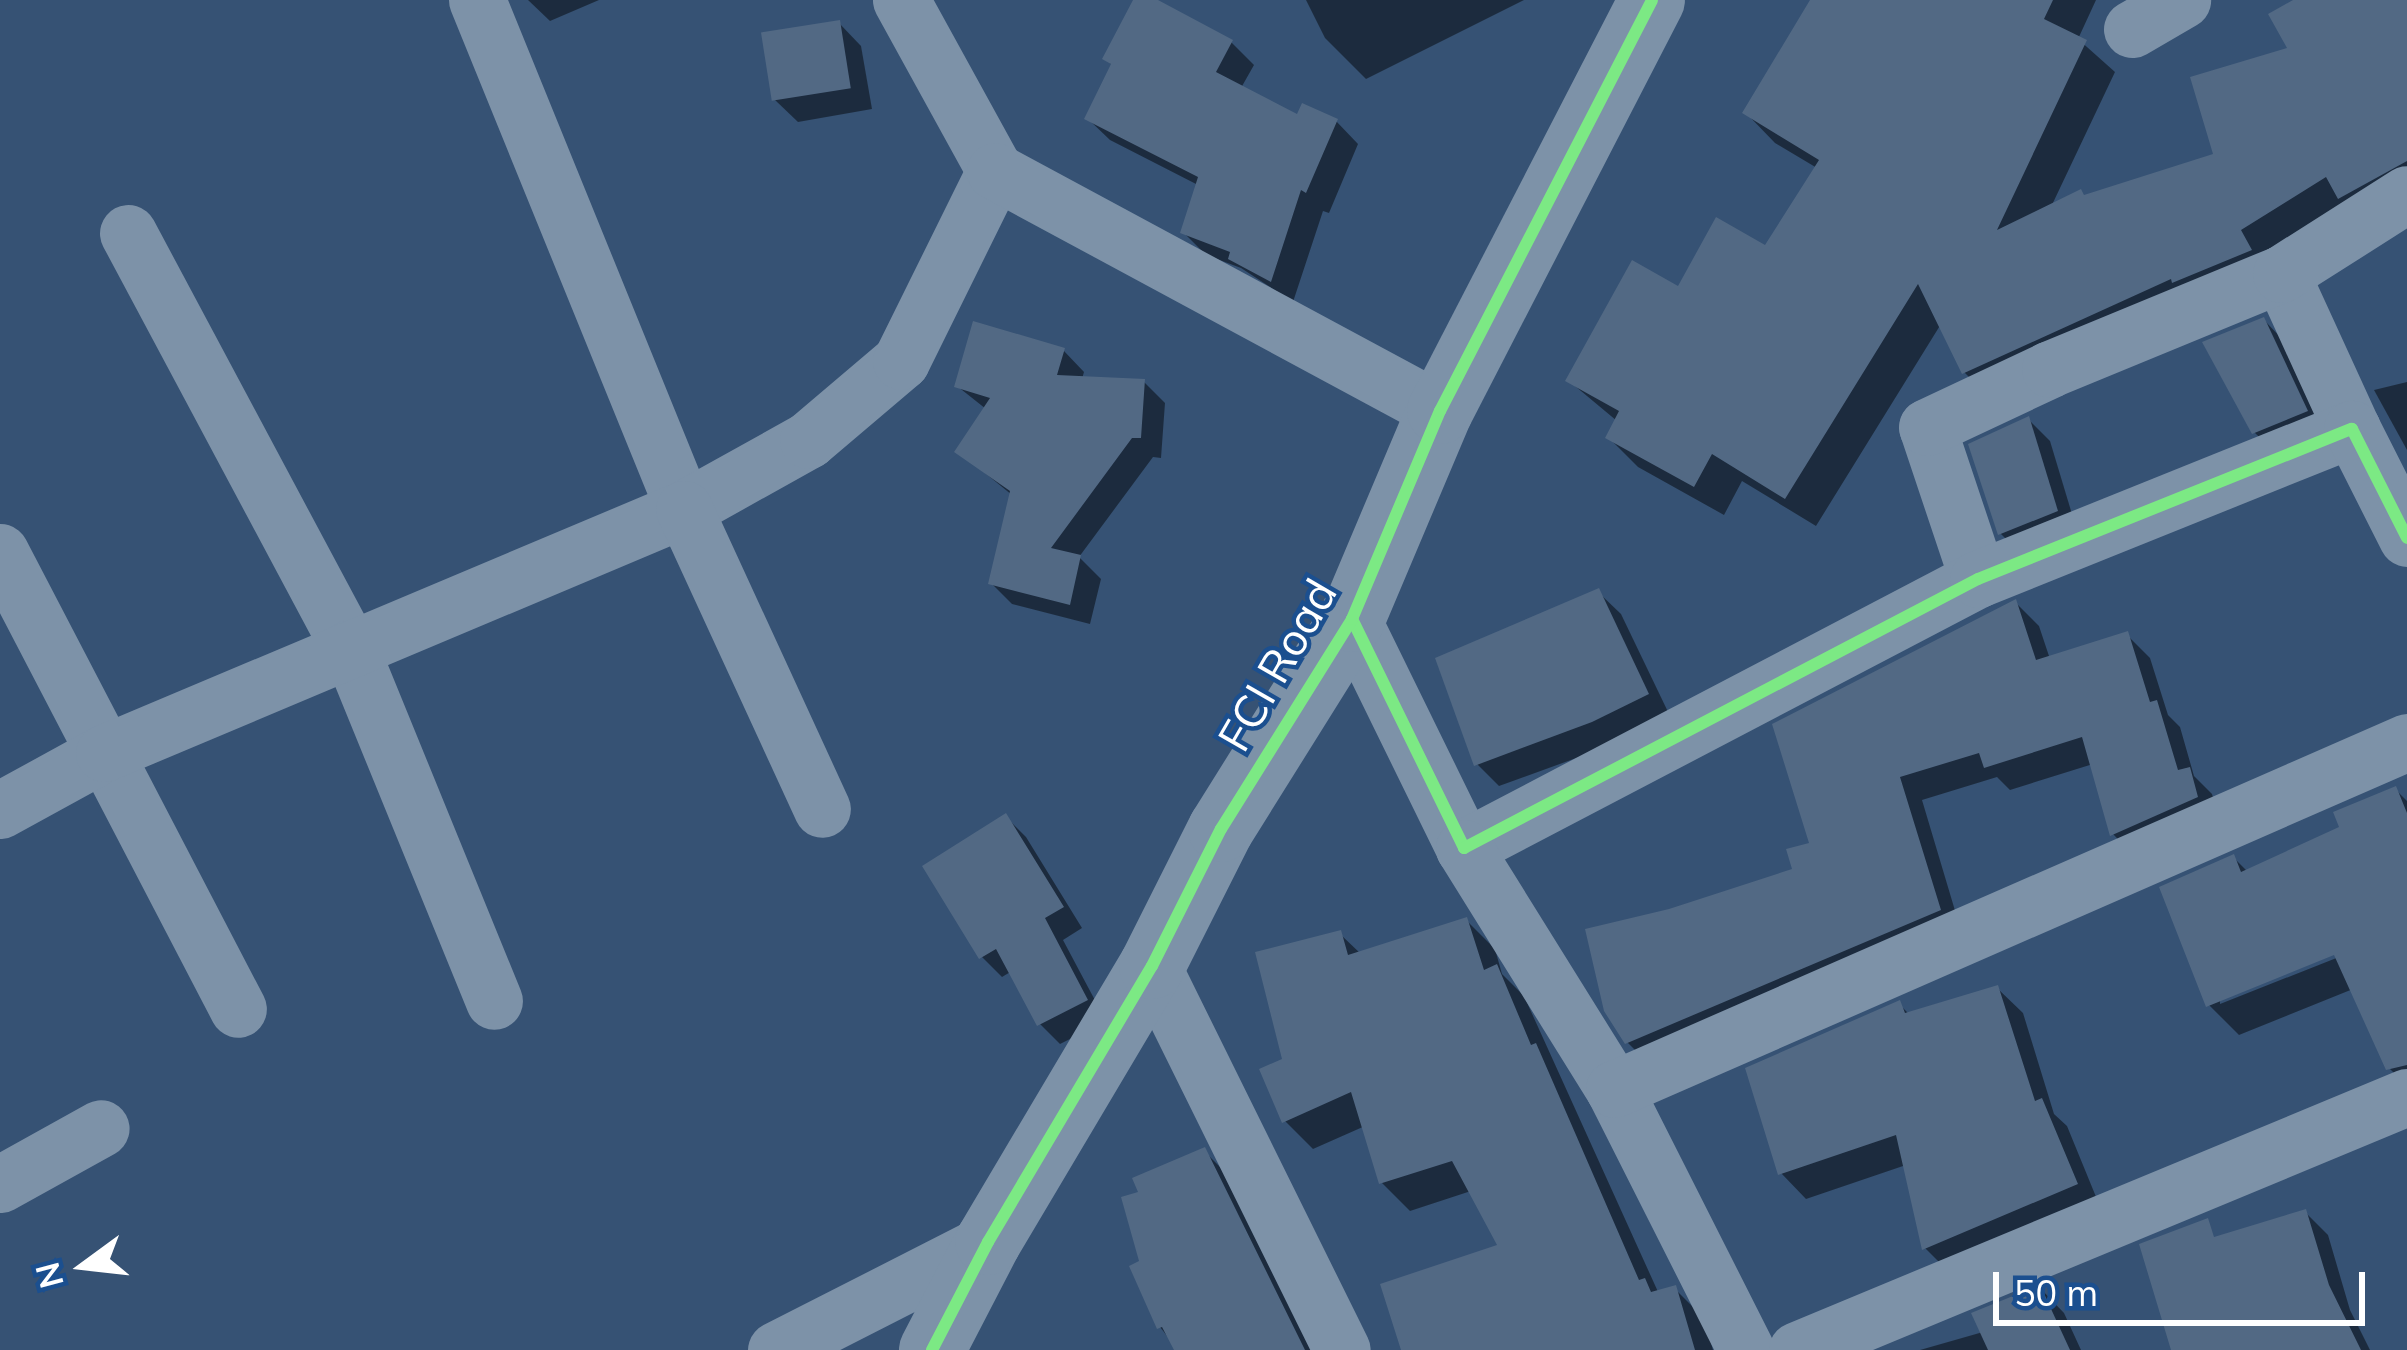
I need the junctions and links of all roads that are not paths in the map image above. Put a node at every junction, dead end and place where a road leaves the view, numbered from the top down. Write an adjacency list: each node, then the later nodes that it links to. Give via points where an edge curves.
1 (478, 0): 12 (street)
2 (901, 0): 6 (street)
3 (1652, 0): 10 (street, FCI Road)
4 (2182, 0): 5 (street)
5 (2132, 29)
6 (995, 171): 10 (street); 12 (street, via 901,362 808,440)
7 (2407, 194): 9 (street)
8 (128, 233): 17 (street)
9 (2281, 274): 11 (street); 15 (street, via 1927,428)
10 (1440, 411): 16 (street, FCI Road)
11 (2352, 429): 13 (street); 15 (street)
12 (684, 509): 17 (street); 20 (street)
13 (2400, 510)
14 (0, 552): 19 (street)
15 (1978, 579): 22 (street)
16 (1352, 619): 22 (street); 23 (street, FCI Road, via 1221,829)
17 (350, 648): 19 (street); 24 (street)
18 (2407, 742): 26 (street)
19 (104, 753): 21 (street); 25 (street)
20 (822, 809)
21 (0, 810)
22 (1464, 848): 26 (street)
23 (1152, 966): 30 (street, FCI Road); 33 (street)
24 (494, 1001)
25 (238, 1009)
26 (1614, 1089): 34 (street)
27 (2407, 1097): 35 (street)
28 (101, 1128): 29 (street)
29 (0, 1184)
30 (988, 1242): 31 (street, FCI Road); 32 (street)
31 (951, 1338)
32 (776, 1350)
33 (1342, 1350)
34 (1746, 1350)
35 (1797, 1350)

